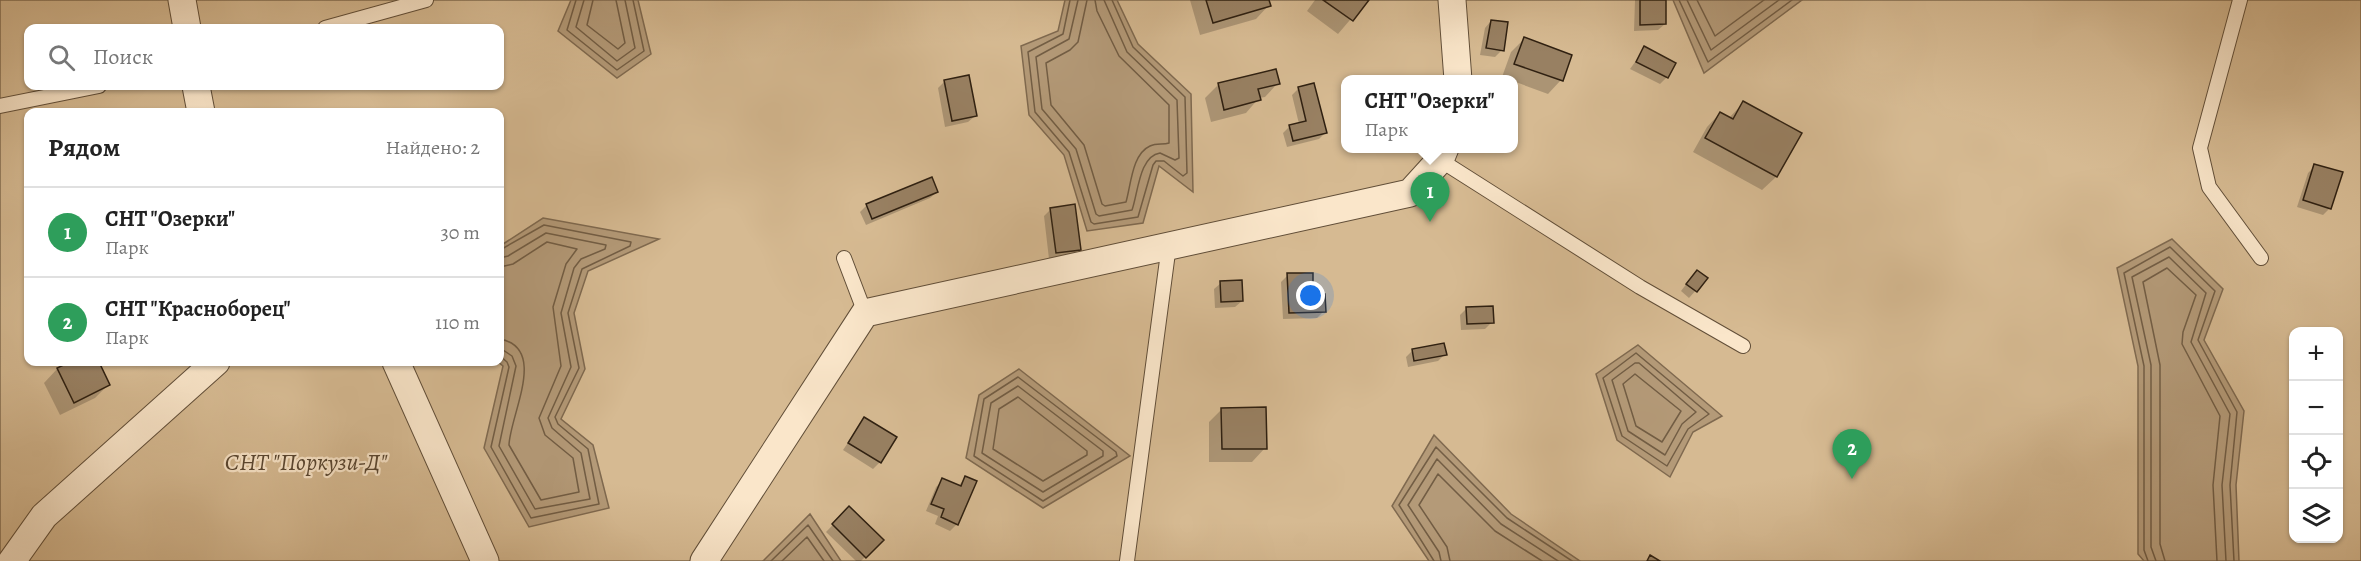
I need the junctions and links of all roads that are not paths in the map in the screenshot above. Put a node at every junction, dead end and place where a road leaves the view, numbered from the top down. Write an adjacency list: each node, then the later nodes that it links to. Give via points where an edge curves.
1 (182, 0): 5 (street)
2 (426, 0): 6 (lane)
3 (1452, 0): 7 (street)
4 (2240, 0): 15 (lane, via 2200,148 2209,188)
5 (186, 24)
6 (339, 24)
7 (1458, 75)
8 (79, 90): 10 (lane)
9 (197, 90): 11 (street)
10 (0, 106)
11 (200, 108)
12 (1442, 154): 13 (street, via 1410,193); 17 (lane, via 1640,287)
13 (1169, 245): 16 (street); 23 (lane)
14 (844, 258): 16 (lane)
15 (2261, 258)
16 (865, 313): 22 (street)
17 (1743, 346)
18 (212, 366): 20 (street, via 44,516)
19 (398, 366): 21 (street)
20 (12, 561)
21 (485, 561)
22 (704, 561)
23 (1127, 561)

